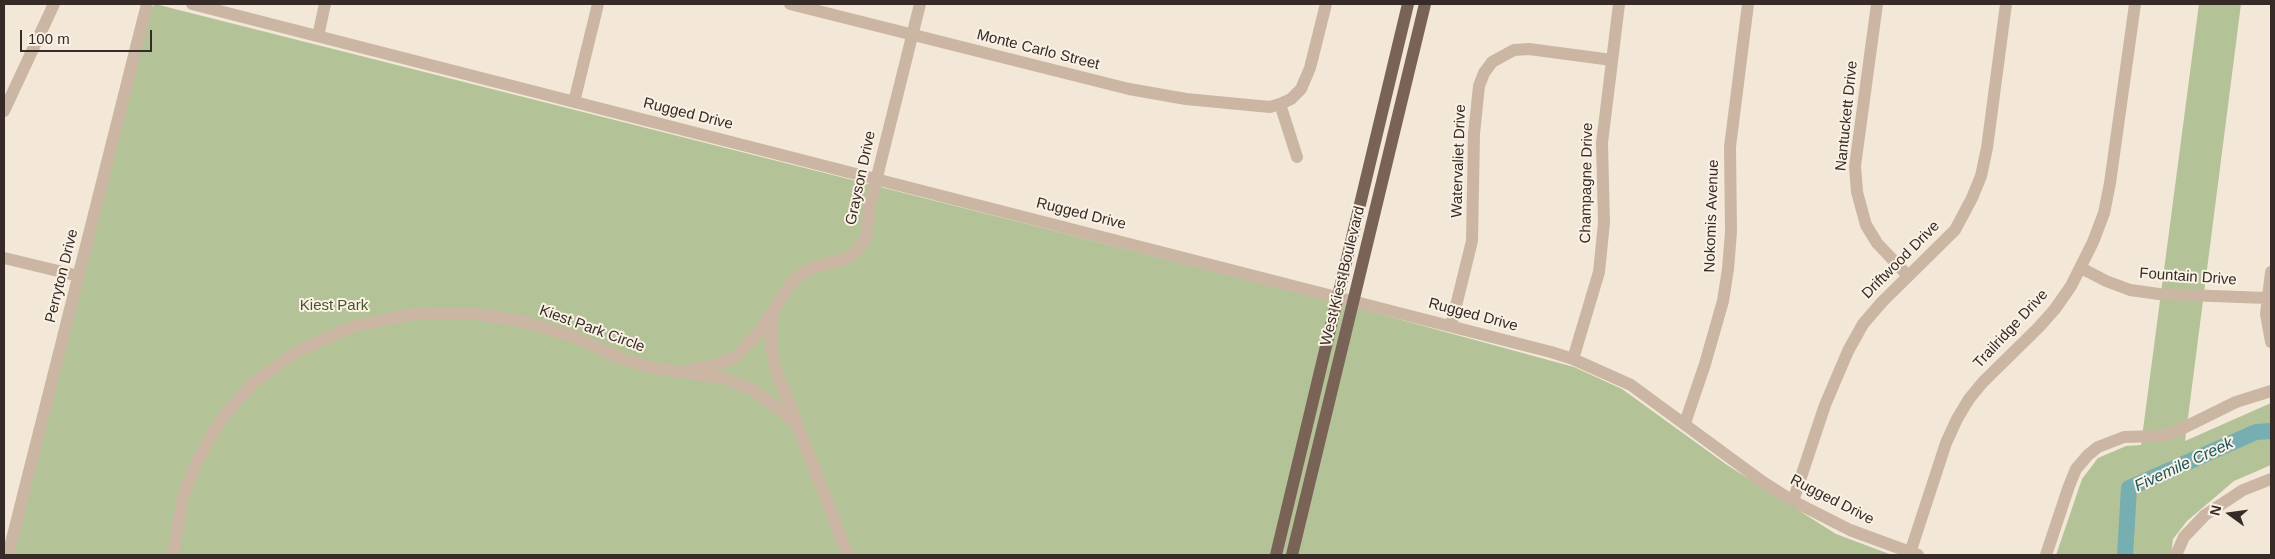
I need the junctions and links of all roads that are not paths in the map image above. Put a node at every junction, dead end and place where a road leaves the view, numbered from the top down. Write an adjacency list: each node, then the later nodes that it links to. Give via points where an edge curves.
1 (54, 4): 23 (street)
2 (147, 4): 29 (street, Perryton Drive)
3 (193, 4): 17 (street, Rugged Drive)
4 (326, 4): 17 (street)
5 (598, 4): 21 (street)
6 (790, 4): 16 (street, Monte Carlo Street)
7 (920, 4): 16 (street, Grayson Drive)
8 (1326, 4): 22 (street, Monte Carlo Street, via 1306,79 1291,99)
9 (1408, 4): 19 (main road, West Kiest Boulevard)
10 (1425, 4): 20 (main road, West Kiest Boulevard)
11 (1619, 4): 18 (street, Champagne Drive)
12 (1748, 4): 40 (street, Nokomis Avenue, via 1730,147 1728,269 1723,302)
13 (1877, 4): 30 (street, Nantuckett Drive, via 1855,166 1857,192 1866,225 1877,243)
14 (2006, 4): 30 (street, Driftwood Drive, via 1981,176 1955,230)
15 (2135, 4): 27 (street, Trailridge Drive, via 2104,213)
16 (912, 35): 22 (street, Monte Carlo Street, via 1129,89 1254,107); 25 (street, Grayson Drive)
17 (318, 36): 21 (street, Rugged Drive)
18 (1612, 60): 35 (street, Watervaliet Drive, via 1529,49 1514,50 1492,62 1484,73 1474,134 1472,241); 37 (street, Champagne Drive, via 1602,143 1604,223 1599,272)
19 (1386, 98): 20 (main road); 31 (main road, West Kiest Boulevard)
20 (1402, 101): 33 (main road, West Kiest Boulevard)
21 (574, 102): 25 (street, Rugged Drive)
22 (1280, 104): 24 (street)
23 (4, 112)
24 (1297, 157)
25 (876, 178): 31 (street, Rugged Drive); 34 (street, Grayson Drive, via 867,234 859,249 847,258 812,268 798,276)
26 (4, 258): 29 (street)
27 (2081, 268): 32 (street, Fountain Drive, via 2130,290); 44 (street, Trailridge Drive, via 2039,328 1969,398 1946,443)
28 (2271, 272): 32 (street)
29 (79, 276): 45 (street, Perryton Drive)
30 (1908, 276): 43 (street, Driftwood Drive, via 1863,324 1848,351 1825,405)
31 (1338, 297): 33 (street, Rugged Drive); 48 (main road, West Kiest Boulevard)
32 (2267, 298): 36 (street)
33 (1353, 300): 35 (street, Rugged Drive); 49 (main road, West Kiest Boulevard)
34 (773, 313): 38 (street, Grayson Drive, via 748,346 735,357 703,368); 41 (street, Grayson Drive, via 771,348)
35 (1451, 326): 37 (street, Rugged Drive)
36 (2271, 342)
37 (1573, 359): 40 (street, Rugged Drive, via 1631,385)
38 (681, 371): 41 (street, Kiest Park Circle, via 724,378 739,384 769,400); 46 (street, Kiest Park Circle, via 653,368 620,358 575,337 525,322 477,314 419,313 354,326 296,352 253,383 222,418 196,463 183,497)
39 (2271, 391): 50 (street, via 2236,402 2173,433 2124,436 2098,447 2076,469)
40 (1685, 423): 43 (street, Rugged Drive)
41 (798, 427): 47 (street, Kiest Park Circle)
42 (2271, 479): 51 (street, via 2243,490 2205,515 2184,537)
43 (1793, 501): 44 (street, Rugged Drive, via 1850,530)
44 (1914, 554)
45 (8, 555)
46 (173, 555)
47 (848, 555)
48 (1276, 555)
49 (1292, 555)
50 (2046, 555)
51 (2176, 555)

